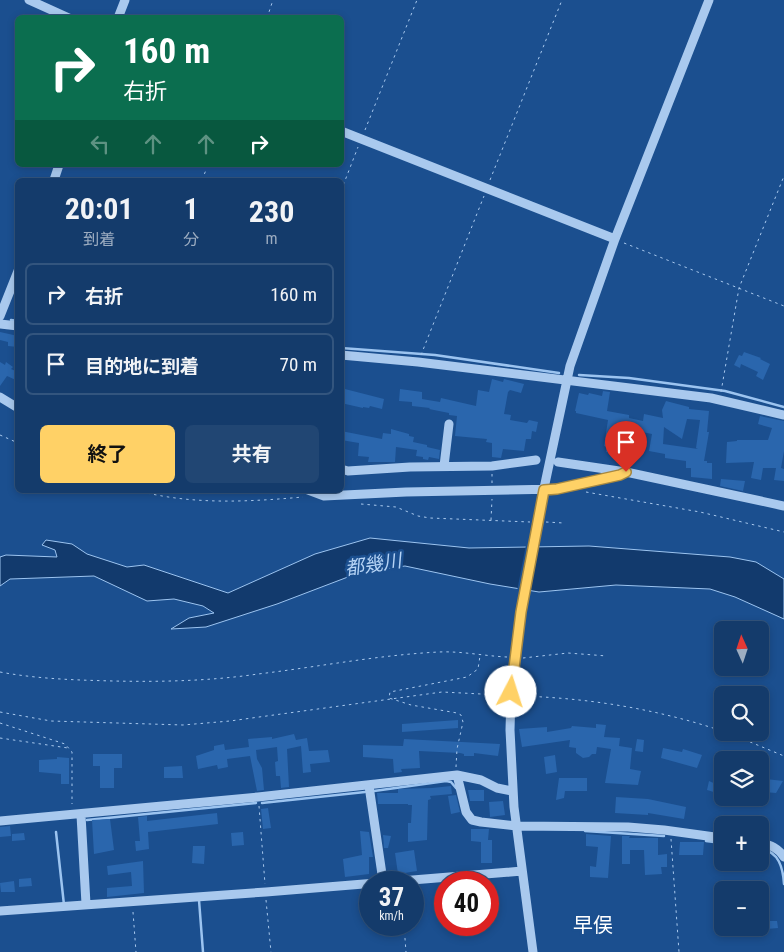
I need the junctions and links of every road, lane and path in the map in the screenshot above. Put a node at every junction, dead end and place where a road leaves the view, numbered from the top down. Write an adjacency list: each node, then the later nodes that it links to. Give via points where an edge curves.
1 (29, 0): 6 (street)
2 (125, 0): 7 (street)
3 (273, 0): 8 (path)
4 (417, 0): 10 (path)
5 (709, 0): 13 (street)
6 (62, 15)
7 (119, 15)
8 (267, 15)
9 (344, 132): 10 (street)
10 (362, 139): 12 (path); 13 (street)
11 (784, 176): 15 (path)
12 (344, 184)
13 (615, 239): 15 (path); 21 (street)
14 (15, 278): 17 (street)
15 (739, 288): 16 (path); 23 (path)
16 (784, 306)
17 (0, 316)
18 (0, 324): 19 (street)
19 (15, 326)
20 (344, 355): 21 (street)
21 (566, 380): 23 (street); 36 (street)
22 (0, 397): 24 (street)
23 (720, 400): 25 (street)
24 (15, 406)
25 (784, 415)
26 (449, 424): 31 (street)
27 (0, 435): 28 (path)
28 (15, 442)
29 (536, 460): 31 (street, via 492,466)
30 (558, 462): 34 (street)
31 (444, 466): 32 (street)
32 (344, 470)
33 (492, 471): 35 (path)
34 (626, 472): 36 (street); 42 (street)
35 (492, 488)
36 (543, 491): 39 (street, via 324,496); 53 (street, bridge, via 521,612)
37 (587, 492): 47 (path, via 700,512)
38 (153, 493): 39 (path, via 231,502)
39 (307, 493)
40 (492, 493): 43 (path)
41 (360, 504): 43 (path, via 396,507 418,516)
42 (784, 506)
43 (491, 520): 44 (path)
44 (536, 522)
45 (546, 522): 46 (path)
46 (564, 523)
47 (784, 532)
48 (480, 655): 50 (path); 52 (path, via 437,652 186,681 65,680); 54 (path, via 478,668 467,677 390,692)
49 (607, 656): 51 (path, via 568,653)
50 (511, 657)
51 (520, 658)
52 (0, 672)
53 (511, 694): 54 (path, via 442,692); 57 (path, via 606,702); 64 (street)
54 (389, 698): 55 (path, via 183,725 51,721); 62 (path, via 461,715)
55 (0, 712)
56 (0, 723): 60 (path)
57 (714, 728)
58 (0, 738): 60 (path)
59 (748, 741): 61 (path)
60 (70, 748): 66 (path)
61 (784, 756)
62 (456, 775): 63 (street); 64 (street); 68 (street, via 469,817 481,822)
63 (369, 786): 65 (street); 75 (street)
64 (512, 791): 68 (street)
65 (258, 797): 66 (street); 79 (path)
66 (77, 815): 67 (street); 81 (street)
67 (0, 821)
68 (516, 826): 69 (street, via 602,826); 76 (street)
69 (670, 831): 70 (street); 88 (path)
70 (714, 837)
71 (784, 844): 73 (street)
72 (769, 846): 73 (street)
73 (774, 847): 74 (street)
74 (784, 857)
75 (382, 871)
76 (522, 871): 77 (street); 87 (street)
77 (424, 878)
78 (359, 883): 79 (street)
79 (266, 892): 80 (street); 85 (path)
80 (132, 901): 81 (street); 84 (path)
81 (86, 904): 82 (street)
82 (0, 911)
83 (405, 936): 86 (path)
84 (136, 952)
85 (271, 952)
86 (406, 952)
87 (534, 952)
88 (679, 952)

